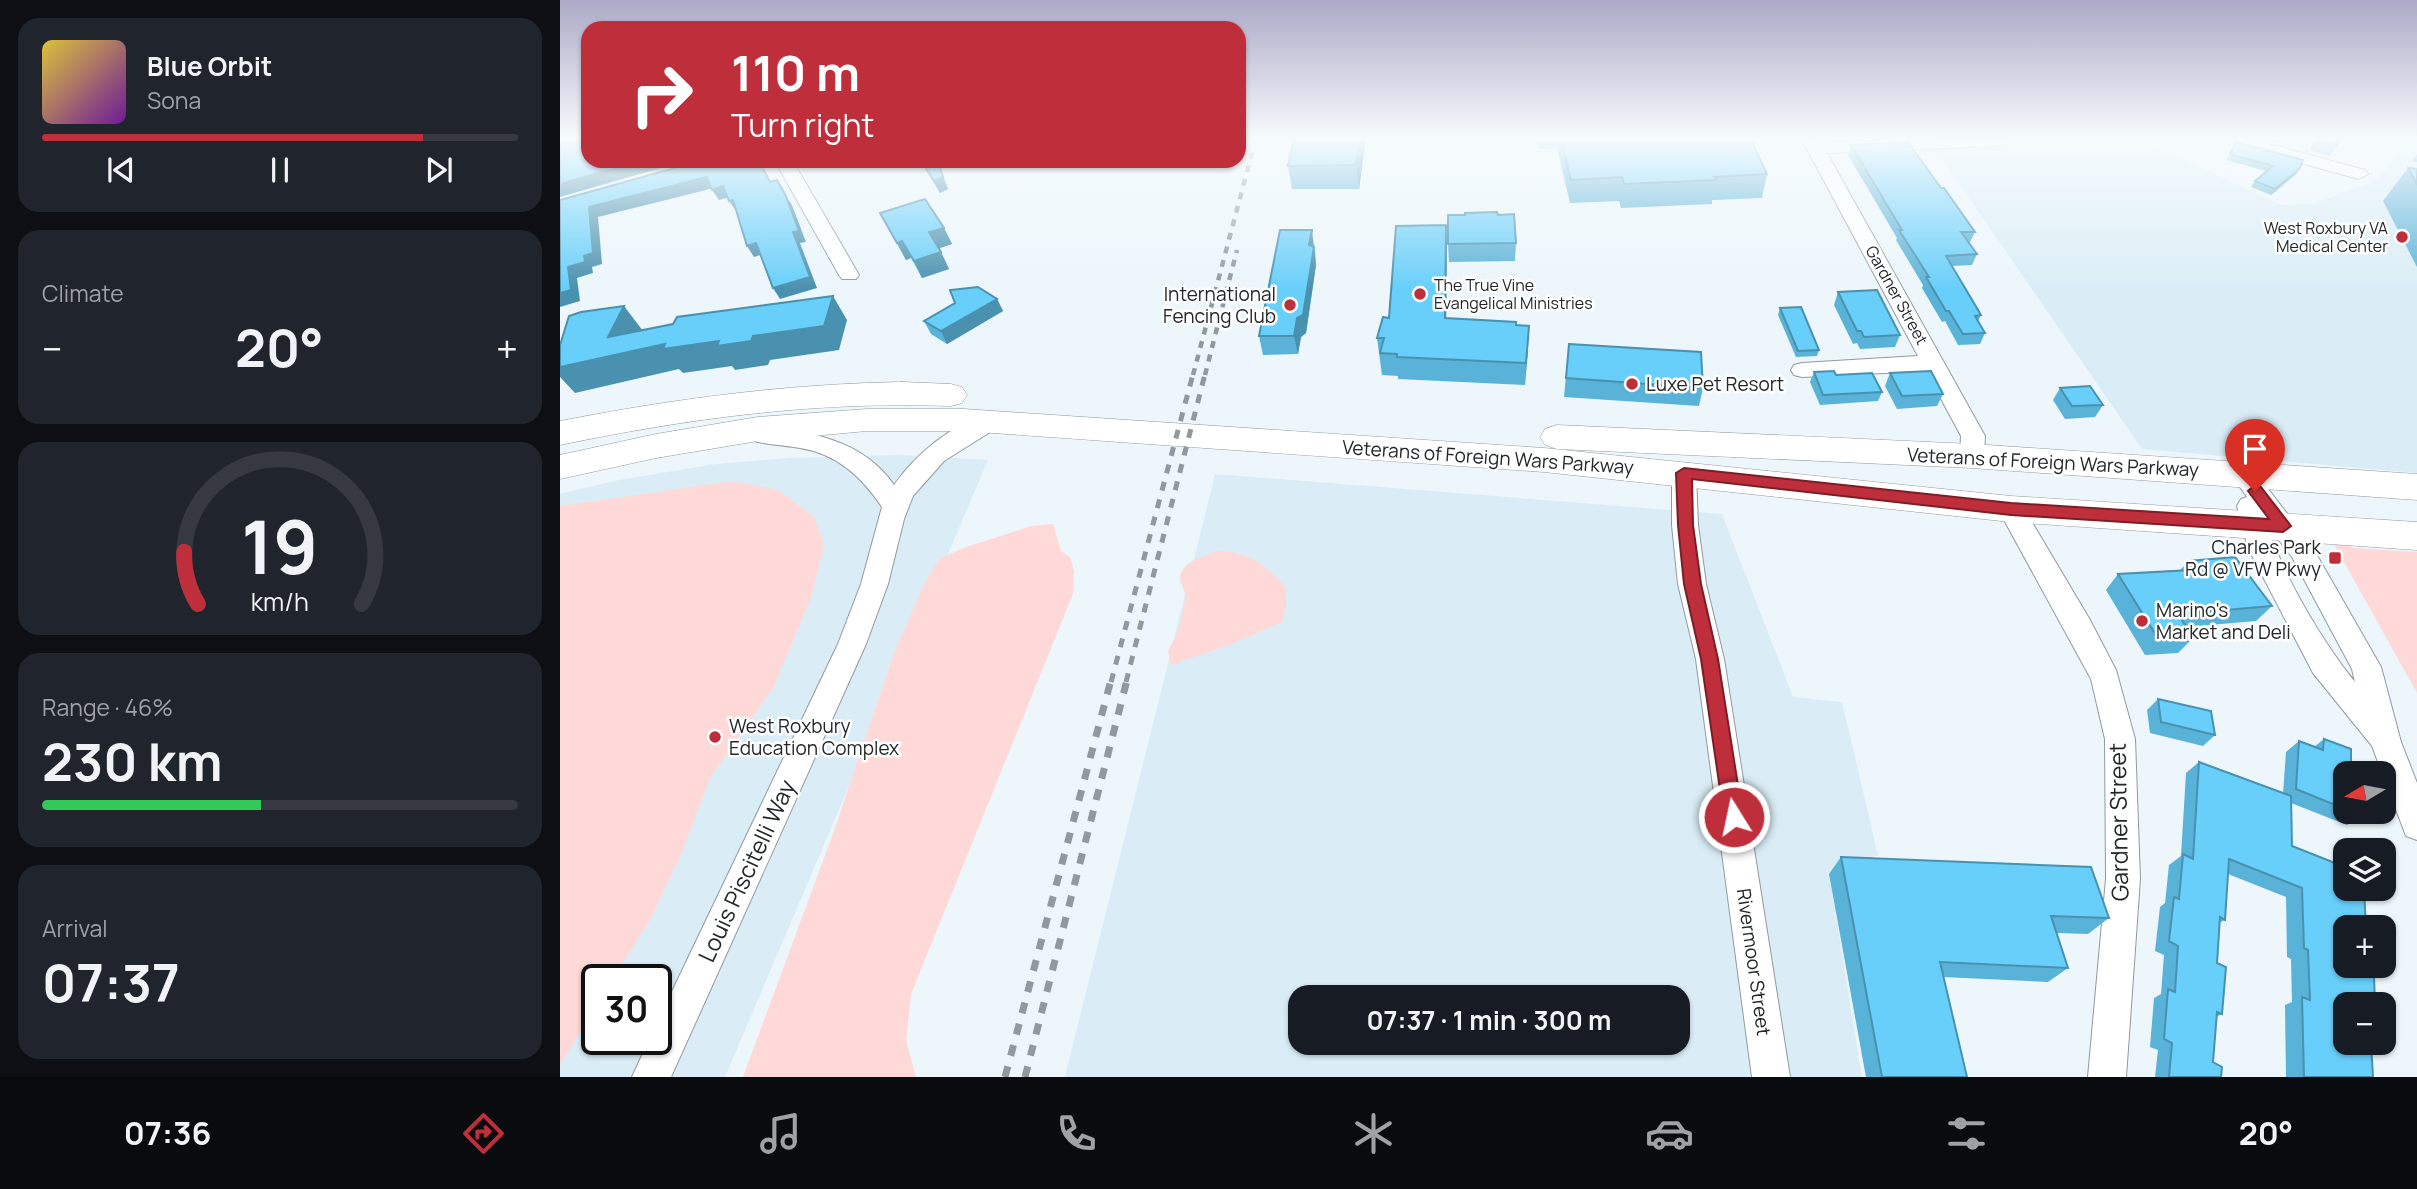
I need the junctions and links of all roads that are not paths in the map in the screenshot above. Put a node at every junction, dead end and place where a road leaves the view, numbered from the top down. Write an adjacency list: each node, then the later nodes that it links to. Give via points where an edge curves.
1 (800, 188): 3 (street)
2 (1838, 188): 4 (street, Gardner Street)
3 (849, 275)
4 (1934, 363): 5 (street); 9 (street, Gardner Street, via 1973,436)
5 (1802, 370)
6 (990, 421): 7 (highway, Veterans of Foreign Wars Parkway, via 867,420); 11 (highway, Veterans of Foreign Wars Parkway); 14 (street, Louis Piscitelli Way, via 957,437 935,455)
7 (739, 432): 10 (highway, Veterans of Foreign Wars Parkway); 14 (street, via 818,441 847,453 880,481)
8 (560, 433): 9 (highway, Veterans of Foreign Wars Parkway, via 753,400 935,394 1545,436)
9 (1972, 456): 12 (highway, Veterans of Foreign Wars Parkway)
10 (560, 467)
11 (1684, 473): 15 (highway, Veterans of Foreign Wars Parkway); 21 (street, Rivermoor Street, via 1692,584 1710,659)
12 (2242, 473): 13 (highway, Veterans of Foreign Wars Parkway); 16 (street)
13 (2417, 487)
14 (895, 506): 20 (street, Louis Piscitelli Way, via 871,600 852,645)
15 (2011, 509): 16 (highway, Veterans of Foreign Wars Parkway); 22 (street, Gardner Street, via 2106,679 2120,739 2123,879)
16 (2269, 525): 17 (highway, Veterans of Foreign Wars Parkway); 18 (street, via 2301,550 2366,667)
17 (2417, 536)
18 (2386, 742): 19 (street)
19 (2417, 825)
20 (651, 1077)
21 (1771, 1077)
22 (2107, 1077)

